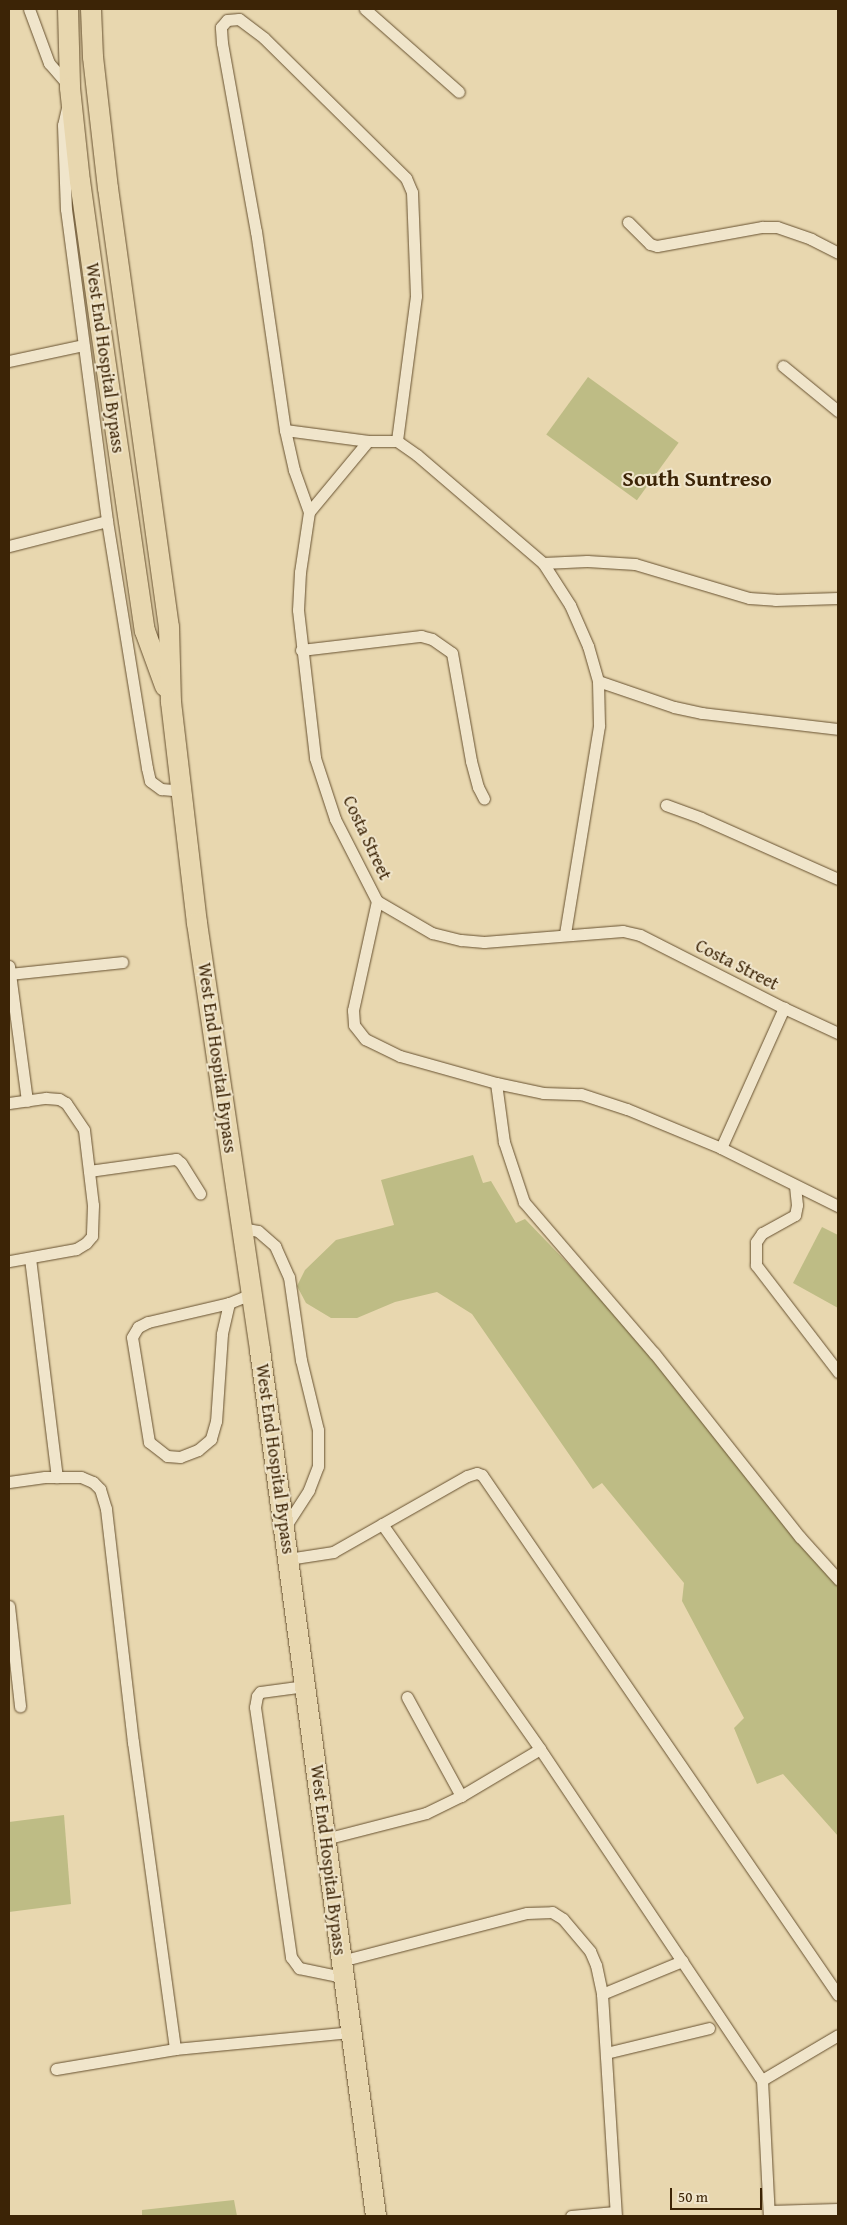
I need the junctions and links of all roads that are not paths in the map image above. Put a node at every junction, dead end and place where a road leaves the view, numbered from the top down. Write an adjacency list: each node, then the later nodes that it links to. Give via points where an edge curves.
1 (29, 9): 6 (street, via 49,63)
2 (68, 9): 6 (highway, West End Hospital Bypass)
3 (91, 9): 23 (highway, West End Hospital Bypass, via 93,57 108,188 169,627)
4 (365, 9): 5 (street)
5 (459, 92)
6 (71, 93): 9 (street, via 63,126 66,210); 23 (highway, West End Hospital Bypass, via 80,181 144,631)
7 (628, 222): 8 (street, via 656,246 777,227)
8 (838, 253)
9 (83, 345): 10 (street); 17 (street)
10 (9, 360)
11 (783, 366): 12 (street)
12 (838, 411)
13 (285, 430): 14 (street); 15 (street, via 256,232 222,43 221,27 227,20 239,19 264,38 406,178 412,192 416,296); 16 (street, via 294,470)
14 (368, 440): 15 (street); 16 (street)
15 (397, 441): 19 (street)
16 (309, 512): 21 (street, Costa Street, via 299,591)
17 (107, 521): 18 (street); 25 (street, via 150,781 161,789)
18 (9, 546)
19 (543, 562): 20 (street, via 635,564 749,598); 22 (street, via 570,605 588,646)
20 (838, 598)
21 (301, 650): 26 (street, via 421,636 432,639 452,653 471,761); 29 (street, Costa Street, via 315,758 335,819)
22 (598, 681): 24 (street, via 702,713); 30 (street, via 599,726)
23 (171, 702): 25 (highway, West End Hospital Bypass)
24 (838, 729)
25 (182, 790): 43 (highway, West End Hospital Bypass, via 197,923)
26 (484, 799)
27 (666, 805): 28 (street)
28 (838, 879)
29 (377, 901): 30 (street, Costa Street, via 432,933 461,940 484,942); 35 (street, via 353,1010 354,1025 365,1039 400,1056)
30 (565, 934): 33 (street, Costa Street, via 623,931 640,935)
31 (122, 962): 32 (street)
32 (9, 970): 36 (street)
33 (784, 1008): 34 (street, Costa Street); 38 (street)
34 (838, 1033)
35 (496, 1082): 38 (street, via 543,1093 581,1094 627,1109); 54 (street, via 504,1142 524,1202 654,1353)
36 (27, 1101): 37 (street); 39 (street, via 59,1099 66,1103 84,1130)
37 (9, 1103)
38 (721, 1148): 40 (street)
39 (89, 1171): 41 (street, via 176,1159); 44 (street, via 92,1236 76,1249)
40 (795, 1186): 42 (street); 48 (street, via 795,1215 762,1233 756,1242 756,1265)
41 (200, 1194)
42 (838, 1206)
43 (241, 1228): 46 (highway, West End Hospital Bypass); 52 (street, via 258,1231 275,1246 288,1277 300,1360 318,1430 318,1466 309,1490)
44 (30, 1258): 45 (street); 49 (street)
45 (9, 1261)
46 (251, 1294): 47 (street); 52 (highway, West End Hospital Bypass)
47 (229, 1303): 47 (street, via 148,1322 138,1327 132,1337 150,1442 167,1456 180,1457 198,1450 211,1439 216,1421 222,1334)
48 (838, 1372)
49 (57, 1477): 50 (street); 69 (street, via 81,1477 93,1482 100,1489 106,1509 133,1742)
50 (9, 1482)
51 (382, 1524): 53 (street, via 333,1552); 59 (street); 65 (street, via 472,1474 482,1475)
52 (284, 1529): 53 (highway, West End Hospital Bypass)
53 (288, 1559): 56 (highway, West End Hospital Bypass)
54 (838, 1579)
55 (9, 1606): 58 (street)
56 (305, 1686): 61 (highway, West End Hospital Bypass); 63 (street, via 260,1692 256,1696 255,1707 291,1957 299,1968)
57 (407, 1697): 60 (street)
58 (20, 1706)
59 (540, 1750): 60 (street); 62 (street)
60 (461, 1796): 61 (street, via 426,1813)
61 (325, 1839): 63 (highway, West End Hospital Bypass)
62 (682, 1961): 64 (street); 72 (street)
63 (342, 1969): 64 (street, via 528,1913 552,1912 563,1919 590,1951); 67 (highway, West End Hospital Bypass)
64 (602, 1994): 70 (street)
65 (838, 1995)
66 (709, 2028): 70 (street)
67 (350, 2032): 69 (street); 76 (highway, West End Hospital Bypass)
68 (838, 2035): 72 (street)
69 (175, 2049): 71 (street)
70 (606, 2053): 74 (street)
71 (56, 2069)
72 (762, 2080): 75 (street)
73 (838, 2209): 75 (street)
74 (615, 2214): 77 (street)
75 (769, 2214)
76 (376, 2216)
77 (571, 2216)

